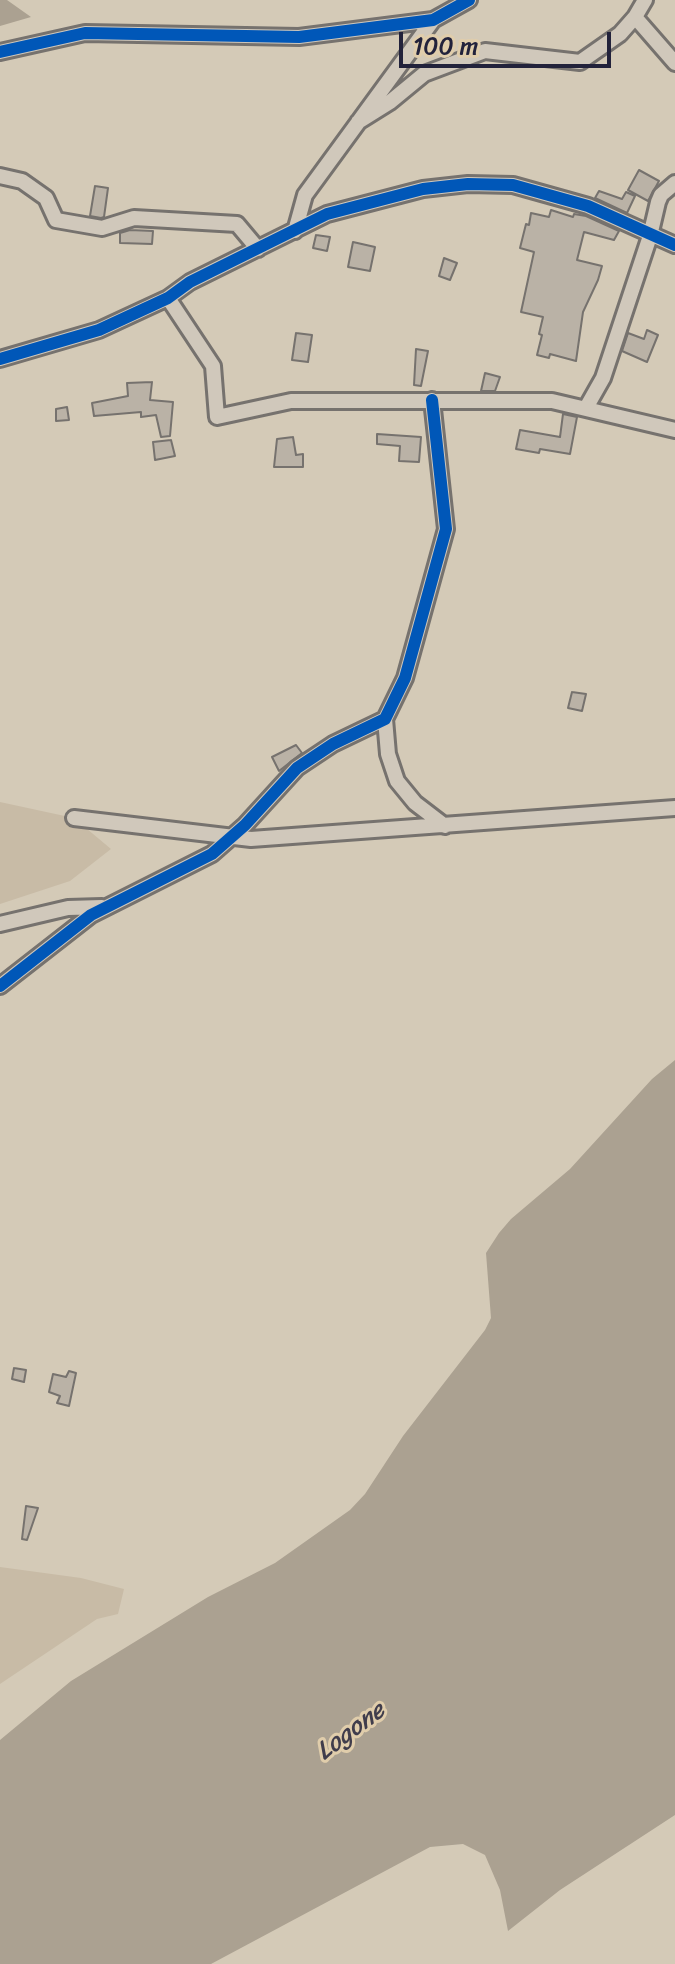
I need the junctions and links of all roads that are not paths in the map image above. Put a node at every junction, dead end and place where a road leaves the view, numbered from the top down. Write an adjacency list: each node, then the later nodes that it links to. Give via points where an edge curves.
1 (469, 0): 4 (street)
2 (645, 0): 3 (street)
3 (635, 17): 6 (street); 7 (street, via 580,62 485,51 424,74)
4 (433, 20): 5 (street, via 299,37 85,33); 7 (street)
5 (0, 52)
6 (675, 63)
7 (358, 122): 10 (street, via 305,195)
8 (0, 176): 13 (street, via 22,181 46,198 56,220 102,228 134,218 237,224)
9 (675, 183): 11 (street, via 661,195)
10 (295, 231): 11 (street, via 327,214 423,189 468,184 513,185 552,194); 13 (street)
11 (650, 236): 12 (street); 17 (street, via 603,378)
12 (675, 245)
13 (258, 249): 14 (street)
14 (168, 298): 15 (street, via 99,330); 16 (street, via 213,366 217,417 291,401)
15 (0, 359)
16 (432, 400): 17 (street, via 552,401); 19 (street, via 446,529 405,678)
17 (586, 408): 18 (street)
18 (675, 430)
19 (385, 719): 22 (street, via 397,781); 23 (street, via 297,768)
20 (675, 808): 22 (street)
21 (74, 818): 23 (street)
22 (445, 826): 23 (street)
23 (233, 837): 24 (street, via 201,861)
24 (104, 906): 25 (street, via 68,908); 26 (street)
25 (0, 924)
26 (0, 986)

